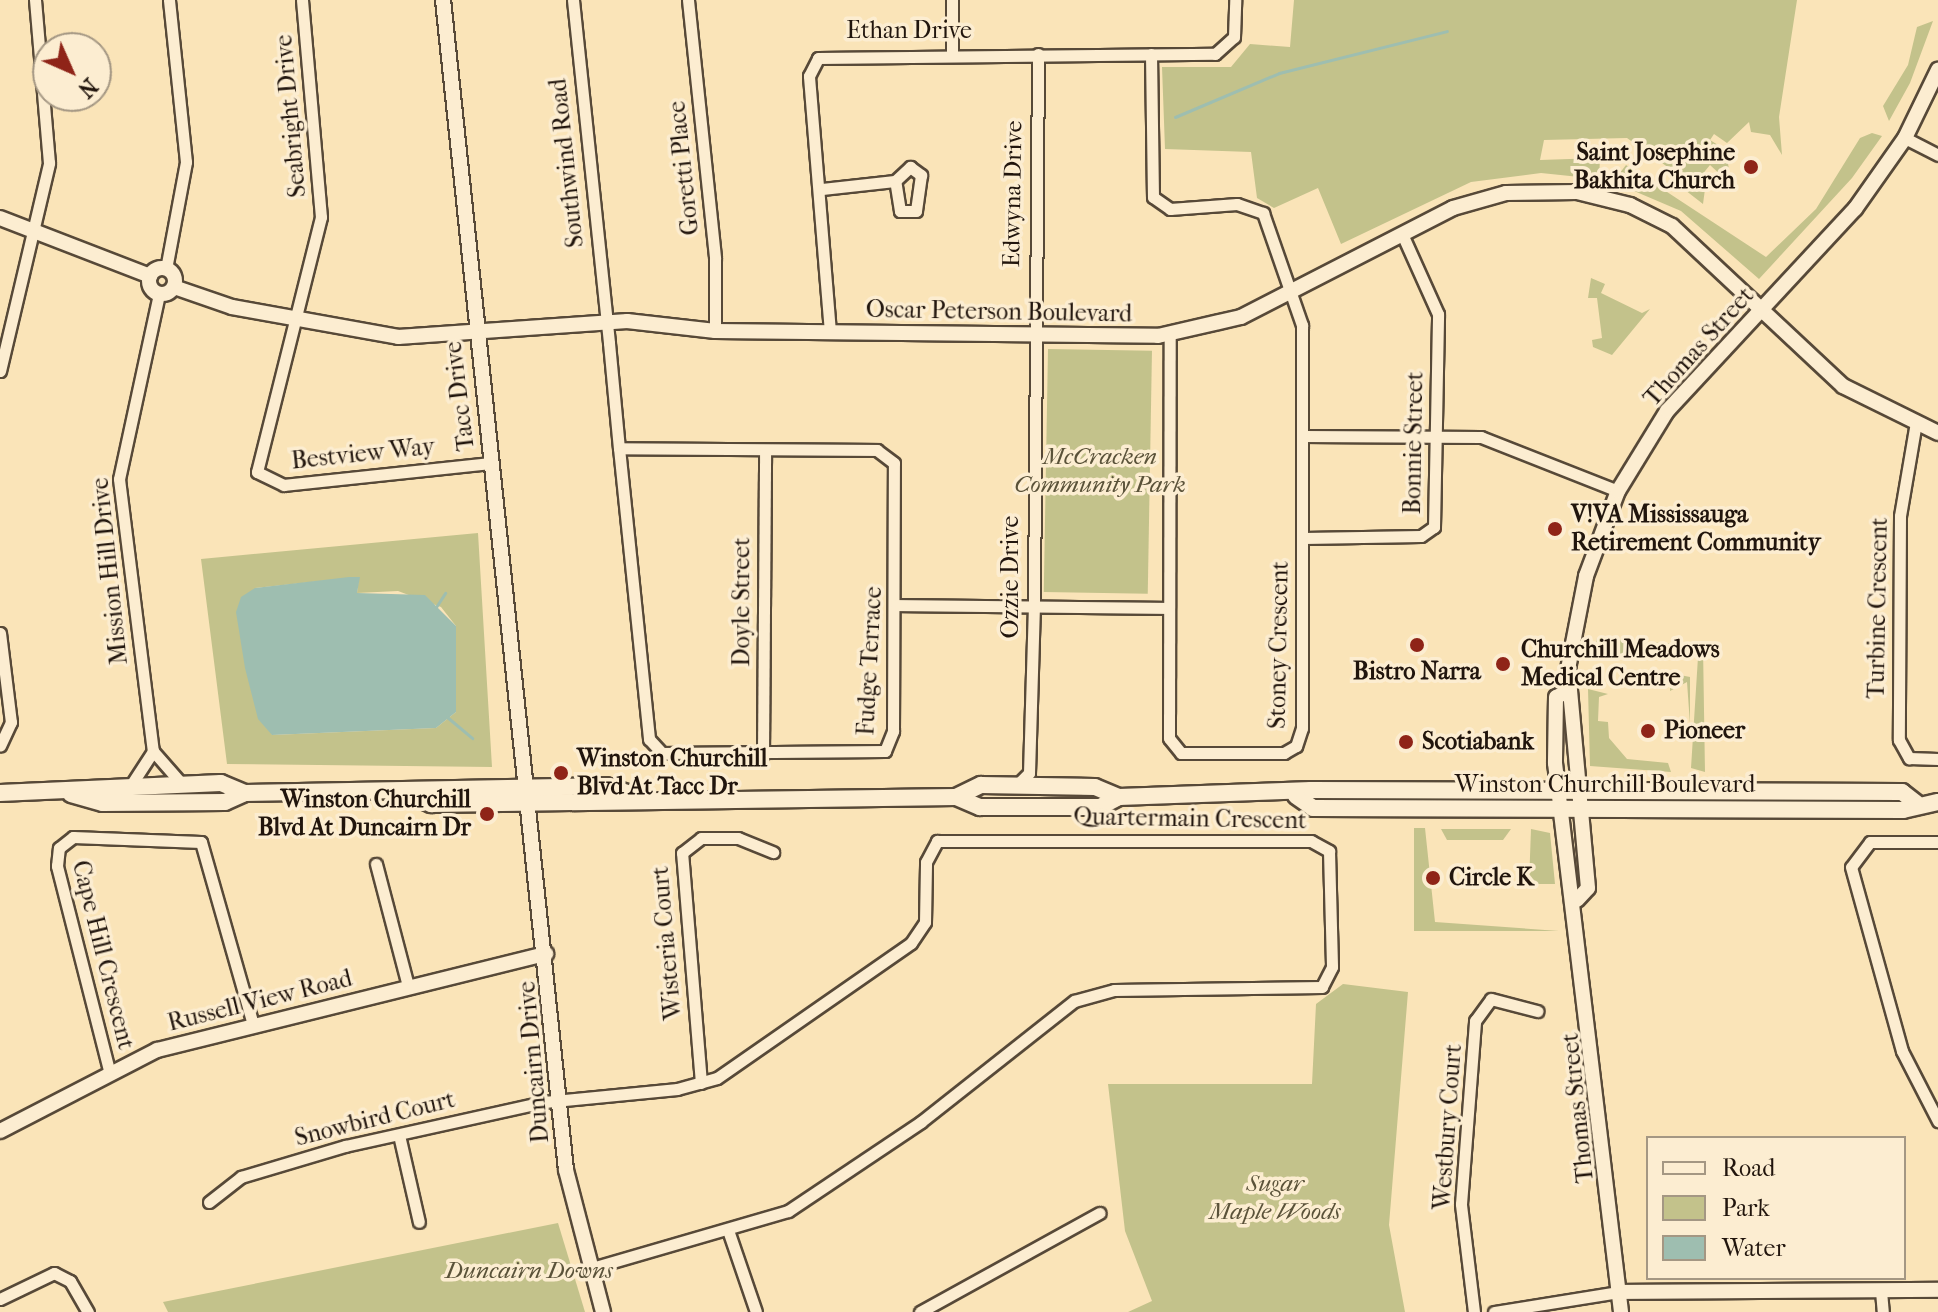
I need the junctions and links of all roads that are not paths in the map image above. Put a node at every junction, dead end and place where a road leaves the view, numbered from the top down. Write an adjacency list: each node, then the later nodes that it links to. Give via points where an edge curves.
1 (35, 0): 18 (street, via 49,150)
2 (169, 0): 20 (street, via 186,162)
3 (302, 0): 26 (street, Seabright Drive, via 322,205)
4 (443, 0): 30 (street, Tacc Drive)
5 (573, 0): 27 (street, Southwind Road)
6 (688, 0): 28 (street, Goretti Place, via 715,259)
7 (952, 0): 9 (street)
8 (1235, 0): 11 (street, Ethan Drive, via 1234,37 1221,52)
9 (952, 53): 10 (street, Ethan Drive); 16 (street, Ethan Drive, via 818,58 809,76)
10 (1038, 54): 11 (street, Ethan Drive); 31 (street, Edwyna Drive)
11 (1151, 54): 23 (street, Stoney Crescent, via 1153,197 1170,209 1257,208 1270,222)
12 (1938, 70): 13 (street, Thomas Street)
13 (1905, 138): 14 (street); 25 (street, Thomas Street, via 1855,209)
14 (1938, 155)
15 (895, 181): 16 (street)
16 (822, 189): 29 (street, Ethan Drive)
17 (0, 218): 18 (street)
18 (35, 231): 21 (street); 33 (street)
19 (1402, 234): 23 (street, Oscar Peterson Boulevard); 25 (street, Oscar Peterson Boulevard, via 1506,193 1598,196 1672,226); 37 (street, Bonnie Street, via 1438,314)
20 (166, 269): 21 (street); 22 (street)
21 (150, 276): 24 (street)
22 (174, 287): 24 (street); 26 (street, Oscar Peterson Boulevard)
23 (1293, 292): 32 (street, Oscar Peterson Boulevard, via 1241,317); 36 (street, Stoney Crescent, via 1303,339)
24 (159, 294): 49 (street, Mission Hill Drive, via 119,470)
25 (1762, 308): 34 (street, Oscar Peterson Boulevard, via 1843,386); 41 (street, Thomas Street, via 1667,411)
26 (292, 320): 30 (street, Oscar Peterson Boulevard, via 398,337); 40 (street, Bestview Way, via 258,459 263,481 284,485)
27 (607, 321): 28 (street, Oscar Peterson Boulevard); 30 (street, Oscar Peterson Boulevard); 38 (street, Fudge Terrace)
28 (715, 331): 29 (street, Oscar Peterson Boulevard)
29 (830, 332): 31 (street, Oscar Peterson Boulevard)
30 (475, 334): 40 (street, Tacc Drive)
31 (1034, 334): 32 (street, Oscar Peterson Boulevard); 44 (street, Ozzie Drive)
32 (1170, 335): 45 (street, Stoney Crescent)
33 (0, 371)
34 (1915, 428): 35 (street, Oscar Peterson Boulevard); 51 (street, Turbine Crescent, via 1900,516 1899,740 1909,758)
35 (1938, 433)
36 (1303, 436): 37 (street); 42 (street, Stoney Crescent)
37 (1438, 436): 41 (street, via 1510,442); 42 (street, Bonnie Street, via 1437,516 1429,532)
38 (619, 448): 39 (street, Fudge Terrace); 50 (street, Fudge Terrace, via 649,739 662,753)
39 (765, 451): 43 (street, Fudge Terrace, via 877,450 894,463); 50 (street, Doyle Street)
40 (490, 463): 56 (street, Tacc Drive)
41 (1618, 491): 47 (street, Thomas Street, via 1573,624)
42 (1304, 538): 45 (street, Stoney Crescent, via 1302,728 1291,750 1188,754 1172,746)
43 (896, 605): 44 (street); 50 (street, Fudge Terrace, via 893,731 885,751)
44 (1034, 608): 45 (street); 52 (street, Ozzie Drive)
45 (1168, 608)
46 (0, 633): 48 (street, via 11,722)
47 (1568, 691): 58 (street, Thomas Street, via 1556,697); 59 (street, Thomas Street, via 1574,699)
48 (0, 746)
49 (153, 751): 53 (street); 54 (street)
50 (763, 754)
51 (1938, 759)
52 (1029, 773): 55 (street); 57 (street)
53 (133, 782): 54 (main road, Winston Churchill Boulevard); 62 (main road, Winston Churchill Boulevard)
54 (181, 783): 63 (main road, Winston Churchill Boulevard, via 221,783)
55 (1017, 785): 57 (main road, Winston Churchill Boulevard); 65 (main road, Winston Churchill Boulevard, via 981,785)
56 (529, 786): 60 (main road, Winston Churchill Boulevard, via 431,785); 67 (main road, Winston Churchill Boulevard, via 606,786); 70 (street, Tacc Drive)
57 (1046, 786): 66 (main road, Winston Churchill Boulevard, via 1095,787)
58 (1558, 790): 59 (main road, Winston Churchill Boulevard); 64 (main road, Winston Churchill Boulevard, via 1311,790); 71 (street, Thomas Street)
59 (1577, 790): 69 (main road, Winston Churchill Boulevard, via 1902,792); 72 (street, Thomas Street)
60 (404, 792): 63 (main road, Winston Churchill Boulevard); 70 (main road, Winston Churchill Boulevard, via 431,804)
61 (0, 793): 62 (main road, Winston Churchill Boulevard)
62 (70, 793): 63 (main road, Winston Churchill Boulevard, via 103,803 225,802)
63 (245, 793)
64 (1296, 796): 66 (main road, Winston Churchill Boulevard); 71 (main road, Winston Churchill Boulevard, via 1313,808)
65 (956, 797): 66 (main road, Winston Churchill Boulevard, via 980,807 1100,807); 67 (main road, Winston Churchill Boulevard)
66 (1119, 797)
67 (644, 798): 70 (main road, Winston Churchill Boulevard)
68 (1938, 802): 69 (main road, Winston Churchill Boulevard)
69 (1916, 803): 72 (main road, Winston Churchill Boulevard, via 1903,810)
70 (531, 804): 77 (street, Duncairn Drive)
71 (1560, 809): 72 (main road, Winston Churchill Boulevard); 76 (street, Thomas Street, via 1568,890)
72 (1579, 809): 76 (street, Thomas Street, via 1588,888)
73 (1938, 842): 84 (street, via 1870,842 1851,867 1902,1051)
74 (773, 852): 82 (street, Wisteria Court, via 738,838 701,838 682,853)
75 (376, 864): 78 (street)
76 (1577, 900): 94 (street, Thomas Street)
77 (546, 954): 78 (street, Russell View Road); 83 (street, Duncairn Drive)
78 (408, 986): 80 (street, Russell View Road)
79 (1537, 1011): 100 (street, Westbury Court, via 1491,999 1475,1021 1461,1204)
80 (253, 1025): 81 (street, Russell View Road, via 157,1050); 81 (street, Cape Hill Crescent, via 201,842 73,837 59,848 57,866)
81 (110, 1074): 85 (street, Russell View Road)
82 (701, 1083): 83 (street, Quartermain Crescent); 90 (street, Quartermain Crescent, via 731,1070 911,943 925,922 926,862 937,841 1311,841 1333,859 1332,967 1322,987 1114,990 1074,1001 804,1202)
83 (560, 1100): 86 (street, Snowbird Court); 91 (street, Duncairn Drive, via 569,1192)
84 (1938, 1121)
85 (0, 1131)
86 (399, 1135): 87 (street, Snowbird Court, via 241,1177); 89 (street)
87 (209, 1202)
88 (1099, 1213): 99 (street)
89 (419, 1222)
90 (729, 1233): 91 (street, Quartermain Crescent); 98 (street)
91 (589, 1269): 97 (street, Duncairn Drive)
92 (1938, 1290): 93 (street)
93 (1881, 1291): 94 (street); 103 (street)
94 (1619, 1292): 101 (street); 102 (street, Thomas Street)
95 (0, 1299): 96 (street, via 54,1273 70,1281)
96 (88, 1312)
97 (603, 1312)
98 (756, 1312)
99 (920, 1312)
100 (1474, 1312)
101 (1494, 1312)
102 (1621, 1312)
103 (1883, 1312)

